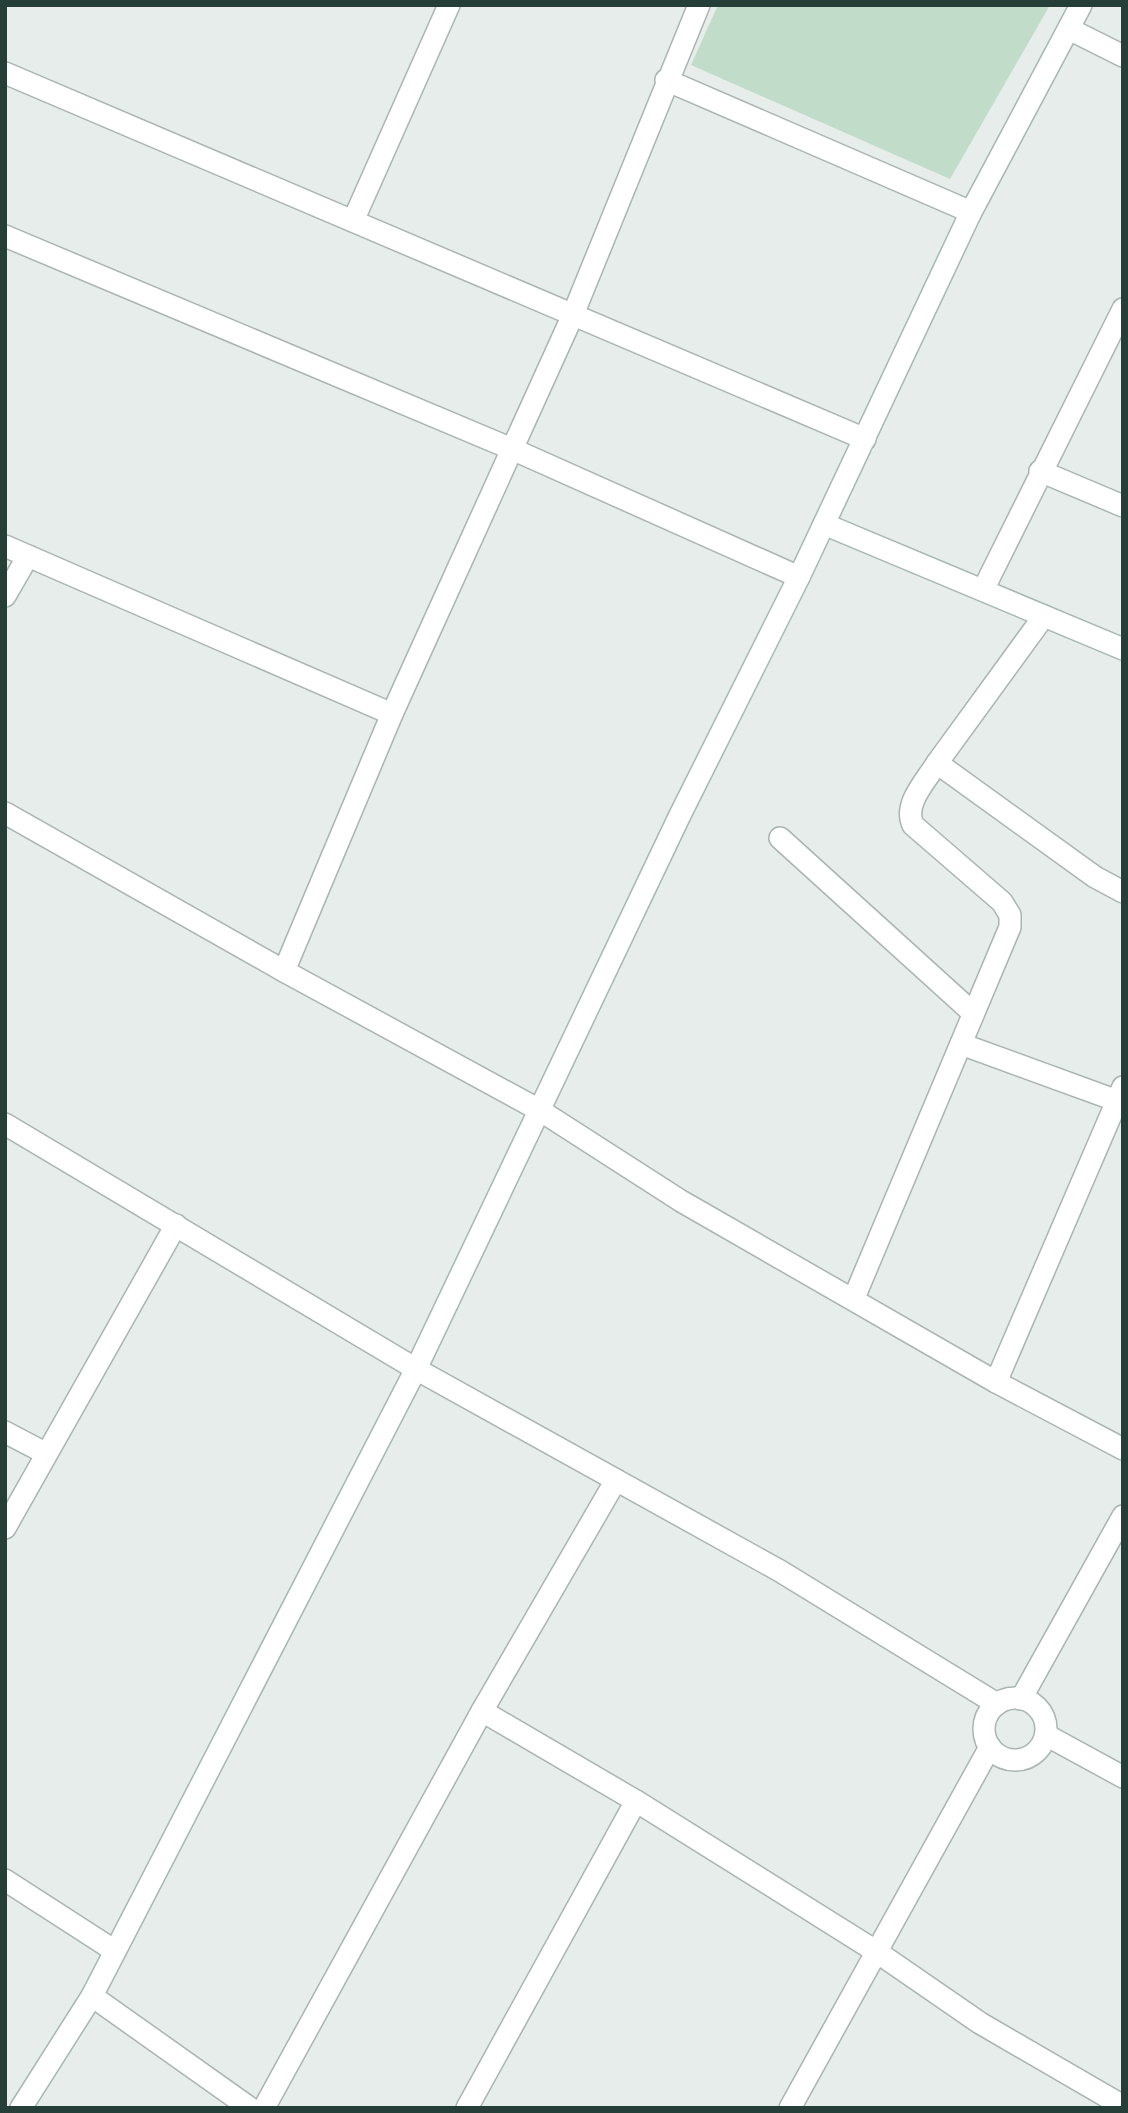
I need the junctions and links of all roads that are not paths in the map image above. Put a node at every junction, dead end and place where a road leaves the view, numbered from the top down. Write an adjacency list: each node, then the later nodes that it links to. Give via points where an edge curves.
1 (449, 5): 9 (street)
2 (699, 5): 7 (street)
3 (1081, 5): 4 (street)
4 (1069, 29): 5 (street); 8 (street)
5 (1123, 56)
6 (5, 73): 9 (street)
7 (666, 80): 8 (street); 12 (street)
8 (971, 212): 13 (street)
9 (353, 221): 12 (street)
10 (5, 236): 14 (street)
11 (1121, 315): 15 (street)
12 (572, 317): 13 (street); 14 (street)
13 (865, 439): 17 (street)
14 (512, 449): 20 (street); 25 (street)
15 (1040, 471): 16 (street); 21 (street)
16 (1123, 506)
17 (824, 524): 20 (street); 21 (street)
18 (5, 546): 19 (street)
19 (29, 556): 22 (street); 25 (street)
20 (799, 577): 34 (street)
21 (983, 590): 23 (street)
22 (5, 596)
23 (1044, 616): 24 (street); 26 (street)
24 (1123, 649)
25 (393, 714): 30 (street)
26 (937, 763): 29 (street, via 1095,877); 31 (street, via 908,815 913,825 1002,902 1010,915 1010,927)
27 (5, 813): 30 (street)
28 (780, 838): 31 (street)
29 (1123, 892)
30 (284, 971): 34 (street)
31 (973, 1013): 32 (street)
32 (961, 1044): 33 (street); 37 (street)
33 (1121, 1097): 39 (street)
34 (541, 1111): 37 (street, via 681,1201); 38 (street)
35 (5, 1124): 36 (street)
36 (176, 1225): 38 (street); 42 (street)
37 (854, 1298): 39 (street)
38 (416, 1369): 43 (street); 54 (street)
39 (996, 1381): 41 (street)
40 (5, 1432): 42 (street)
41 (1123, 1449)
42 (45, 1453): 45 (street)
43 (616, 1480): 47 (street, via 780,1571); 48 (street)
44 (1123, 1516): 46 (street)
45 (5, 1528)
46 (1021, 1699): 47 (street); 49 (street, via 1040,1711)
47 (997, 1704): 50 (street, via 985,1724)
48 (482, 1711): 52 (street); 61 (street)
49 (1046, 1735): 50 (street, via 1033,1754 1022,1759 1010,1760); 51 (street)
50 (990, 1747): 55 (street)
51 (1123, 1777)
52 (636, 1801): 55 (street); 62 (street)
53 (5, 1880): 54 (street)
54 (115, 1951): 56 (street)
55 (877, 1952): 57 (street); 63 (street)
56 (92, 1996): 59 (street); 60 (street)
57 (1089, 2099): 58 (street)
58 (1123, 2106)
59 (21, 2108)
60 (250, 2108)
61 (264, 2108)
62 (467, 2108)
63 (790, 2108)

